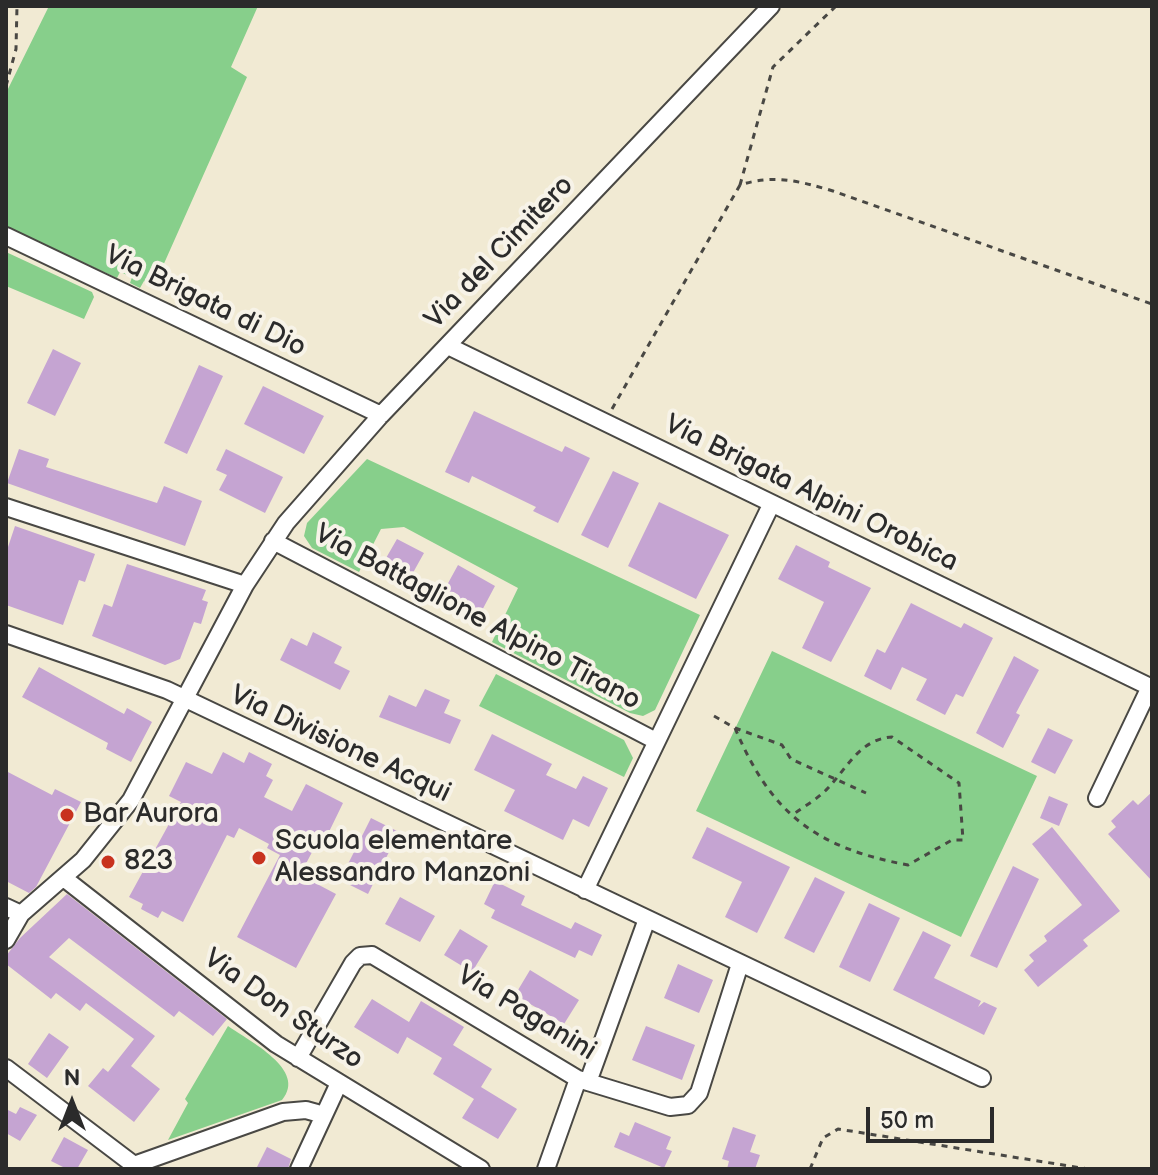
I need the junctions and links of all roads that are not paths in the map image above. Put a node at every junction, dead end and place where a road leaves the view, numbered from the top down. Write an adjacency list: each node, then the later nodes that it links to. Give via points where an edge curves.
1 (771, 6): 3 (street, Via del Cimitero)
2 (6, 236): 4 (street, Via Brigata di Dio)
3 (448, 346): 4 (street, Via del Cimitero); 5 (street, Via Brigata Alpini Orobica)
4 (381, 415): 7 (street, Via del Cimitero)
5 (771, 505): 10 (street, Via Brigata Alpini Orobica); 12 (street)
6 (6, 507): 8 (street)
7 (273, 541): 8 (street, Via del Cimitero); 12 (street, Via Battaglione Alpino Tirano)
8 (245, 585): 11 (street, Via del Cimitero)
9 (6, 634): 11 (street, Via Divisione Acqui)
10 (1151, 687): 13 (street)
11 (185, 700): 14 (street, Via del Cimitero, via 131,800); 15 (street, Via Divisione Acqui)
12 (656, 741): 15 (street)
13 (1097, 798)
14 (65, 879): 16 (street, Via del Cimitero); 20 (street, Via Don Sturzo)
15 (585, 890): 17 (street, Via Divisione Acqui)
16 (13, 911): 18 (street)
17 (647, 919): 19 (street, Via Divisione Acqui); 23 (street)
18 (6, 940)
19 (740, 964): 22 (street, Via Divisione Acqui); 23 (street, Via Paganini, via 693,1101 665,1106)
20 (298, 1058): 23 (street, Via Paganini, via 353,963 372,955); 24 (street, Via Don Sturzo)
21 (6, 1068): 26 (street)
22 (982, 1078)
23 (583, 1081): 29 (street)
24 (339, 1083): 25 (street); 28 (street, Via Don Sturzo)
25 (324, 1115): 26 (street, via 283,1112); 27 (street)
26 (133, 1167)
27 (299, 1169)
28 (481, 1169)
29 (546, 1169)

